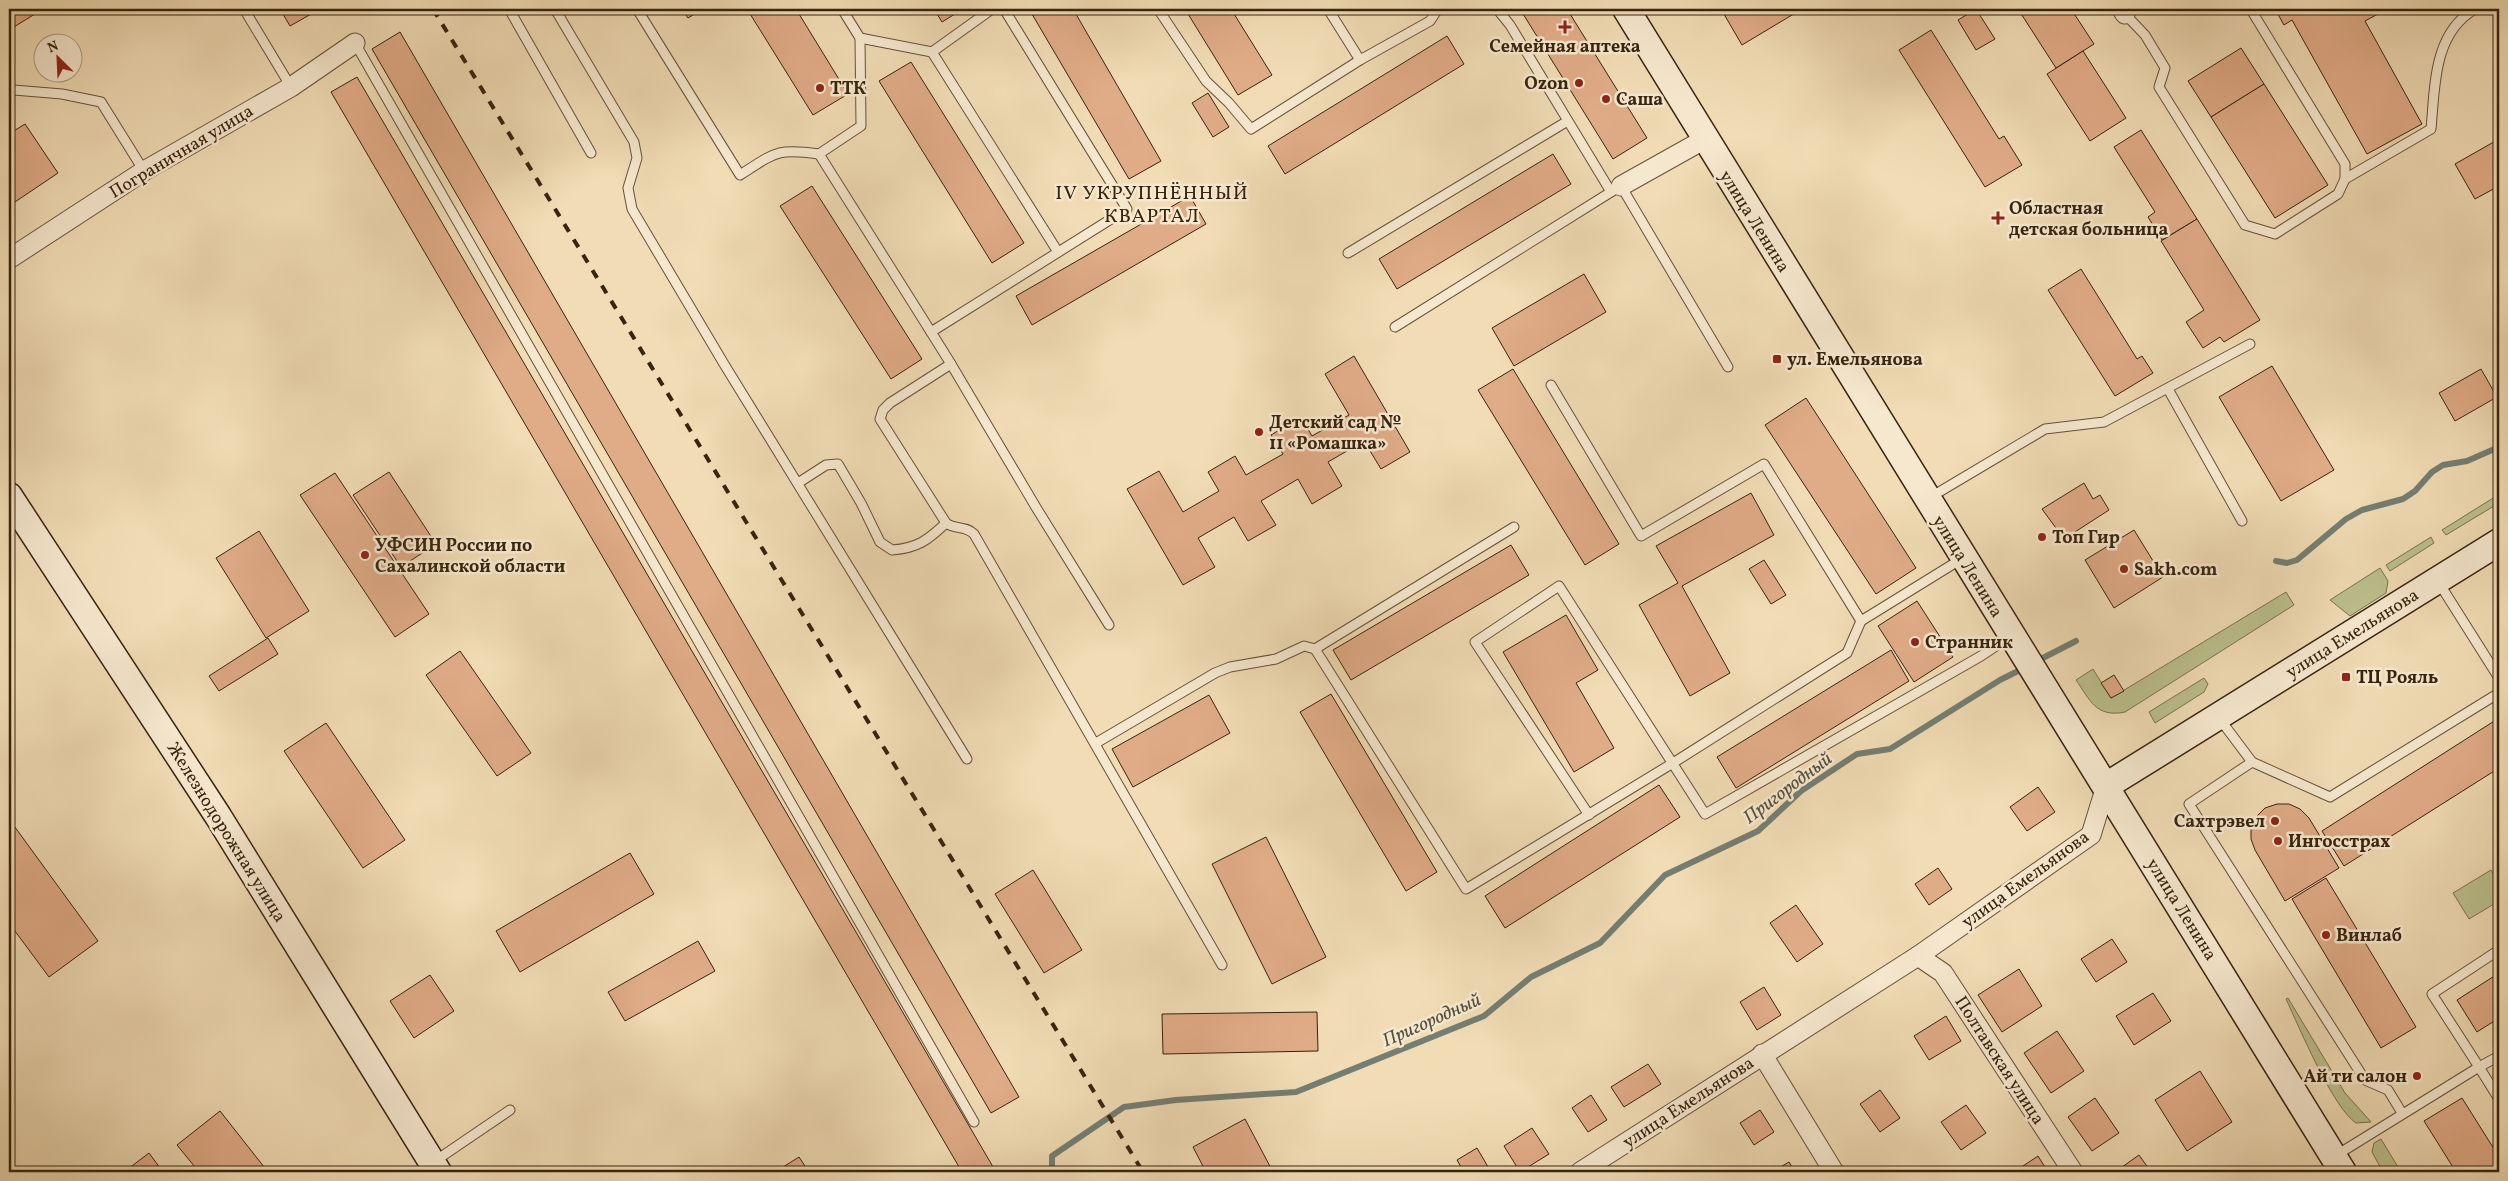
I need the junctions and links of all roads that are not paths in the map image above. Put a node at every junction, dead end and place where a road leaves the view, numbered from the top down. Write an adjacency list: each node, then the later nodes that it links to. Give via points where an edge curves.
1 (244, 9): 20 (lane)
2 (509, 9): 24 (lane)
3 (555, 9): 39 (lane, via 634,142 637,158 628,188 632,209)
4 (637, 9): 25 (lane, via 740,175 779,152 791,150)
5 (842, 9): 16 (lane)
6 (992, 9): 18 (lane)
7 (1004, 9): 29 (lane, via 1127,209)
8 (1158, 9): 19 (lane, via 1206,81 1251,129)
9 (1328, 9): 19 (lane)
10 (1438, 9): 19 (lane, via 1430,21)
11 (1497, 9): 22 (lane, via 1510,25)
12 (1626, 9): 23 (main road, улица Ленина)
13 (2475, 9): 27 (lane, via 2463,15 2443,44 2436,75 2431,129)
14 (2123, 11): 27 (lane, via 2145,36 2164,68 2159,87 2245,225 2275,234 2338,194)
15 (2253, 14): 27 (lane, via 2344,164)
16 (860, 38): 18 (lane); 25 (lane, via 861,126)
17 (355, 44): 20 (street, Пограничная улица); 70 (lane)
18 (932, 52): 29 (lane)
19 (1360, 60)
20 (291, 88): 26 (street, Пограничная улица)
21 (9, 94): 26 (lane, via 14,90 62,94 101,102)
22 (1566, 122): 28 (lane); 30 (lane)
23 (1705, 139): 28 (street); 41 (main road, улица Ленина)
24 (591, 153)
25 (819, 154): 33 (lane)
26 (144, 171): 31 (street, Пограничная улица)
27 (2345, 179)
28 (1616, 189): 32 (lane); 36 (lane)
29 (1058, 252): 33 (lane)
30 (1348, 253)
31 (9, 259)
32 (1395, 327)
33 (932, 332): 35 (lane)
34 (2250, 344): 38 (lane)
35 (951, 364): 43 (lane, via 890,404 880,419); 49 (lane)
36 (1728, 367)
37 (1551, 385): 48 (lane, via 1641,536 1764,464)
38 (2168, 389): 41 (lane, via 2104,422 2045,429); 42 (lane)
39 (798, 483): 43 (lane, via 826,465 838,464 880,542 892,550 906,549 927,541); 56 (lane)
40 (9, 496): 72 (main road, Железнодорожная улица, via 218,816)
41 (1927, 499): 46 (main road, улица Ленина)
42 (2242, 521)
43 (946, 523): 55 (lane, via 964,527 974,534)
44 (1514, 527): 51 (lane)
45 (2499, 542): 47 (main road, улица Емельянова)
46 (1963, 558): 48 (lane); 50 (main road, улица Ленина)
47 (2437, 580): 52 (lane); 54 (main road, улица Емельянова)
48 (1861, 621): 57 (lane, via 1846,653)
49 (1109, 625)
50 (2016, 644): 57 (lane, via 1981,656 1705,814); 59 (main road, улица Ленина)
51 (1315, 649): 55 (lane, via 1304,646 1276,659 1241,664 1215,673); 60 (lane, via 1466,889)
52 (2499, 678)
53 (2499, 693): 58 (lane, via 2330,797)
54 (2217, 716): 58 (lane); 59 (main road, улица Емельянова)
55 (1096, 743): 63 (lane)
56 (967, 759)
57 (1673, 762): 60 (lane); 60 (lane, via 1559,586 1475,642)
58 (2252, 762): 69 (lane, via 2189,804 2365,1080 2388,1090)
59 (2106, 786): 62 (street, улица Емельянова, via 2091,835); 71 (main road, улица Ленина)
60 (1589, 815)
61 (2499, 950): 66 (lane, via 2432,994)
62 (1918, 956): 64 (street, улица Емельянова); 75 (street, Полтавская улица, via 1943,973)
63 (1222, 965)
64 (1762, 1054): 73 (street, улица Емельянова); 74 (street)
65 (2499, 1056): 66 (lane)
66 (2479, 1067): 67 (lane); 69 (lane)
67 (2499, 1099)
68 (510, 1110): 72 (lane)
69 (2402, 1113): 71 (lane)
70 (974, 1122)
71 (2339, 1164)
72 (436, 1168)
73 (1580, 1172)
74 (1834, 1172)
75 (2073, 1172)

